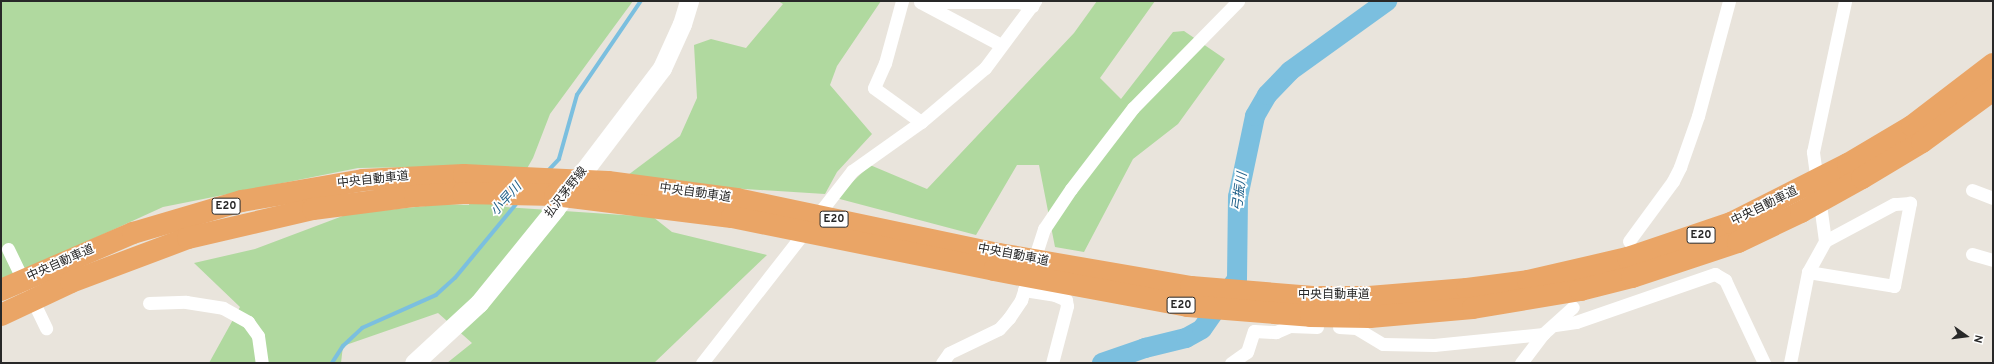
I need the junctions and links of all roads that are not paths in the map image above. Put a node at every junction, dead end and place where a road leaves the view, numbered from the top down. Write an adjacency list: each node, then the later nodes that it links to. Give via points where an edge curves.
1 (689, 1): 31 (main road, 払沢茅野線, via 682,24 662,68 653,80 479,303)
2 (902, 1): 11 (street, via 885,64 874,88)
3 (918, 1): 7 (street); 8 (street)
4 (1238, 1): 22 (street, via 1133,108 1072,189 1044,229)
5 (1729, 1): 15 (street, via 1698,116 1680,167 1673,181)
6 (1845, 1): 16 (street, via 1813,152)
7 (1033, 3): 8 (street)
8 (1002, 45): 11 (street, via 985,68)
9 (1993, 64): 25 (highway, 中央自動車道 / E20, via 1912,126 1848,164 1770,205 1679,243 1628,258 1528,281)
10 (1993, 90): 25 (highway, 中央自動車道 / E20, via 1922,142 1862,178 1801,212 1738,242 1640,275 1580,290 1473,308)
11 (921, 122): 32 (street, via 852,171)
12 (464, 184): 21 (highway, 中央自動車道 / E20, via 363,180 242,202 133,233); 25 (highway, 中央自動車道 / E20, via 555,195 737,199 996,262 1191,287 1306,297); 26 (highway, 中央自動車道 / E20, via 415,196 313,209 188,238 70,282)
13 (1972, 190): 14 (street)
14 (1993, 198)
15 (1629, 241)
16 (1825, 241): 20 (street); 20 (street, via 1894,204 1910,203 1894,286)
17 (10, 253): 28 (street)
18 (1972, 254): 19 (street)
19 (1993, 260)
20 (1808, 272): 38 (street)
21 (1, 290)
22 (1024, 290): 33 (street, via 1021,300 999,329 949,353); 34 (street, via 1055,295 1066,300 1067,306)
23 (149, 303): 30 (street, via 186,302 223,308 248,322 258,336)
24 (1573, 306): 27 (street)
25 (1370, 307)
26 (1, 315)
27 (1556, 325): 29 (street); 37 (street, via 1576,322 1716,274 1725,280)
28 (46, 328)
29 (1544, 334): 35 (street, via 1434,345 1383,344 1356,328 1290,326 1276,332 1254,331 1247,352); 36 (street)
30 (262, 363)
31 (414, 363)
32 (702, 363)
33 (942, 363)
34 (1052, 363)
35 (1231, 363)
36 (1521, 363)
37 (1764, 363)
38 (1790, 363)

